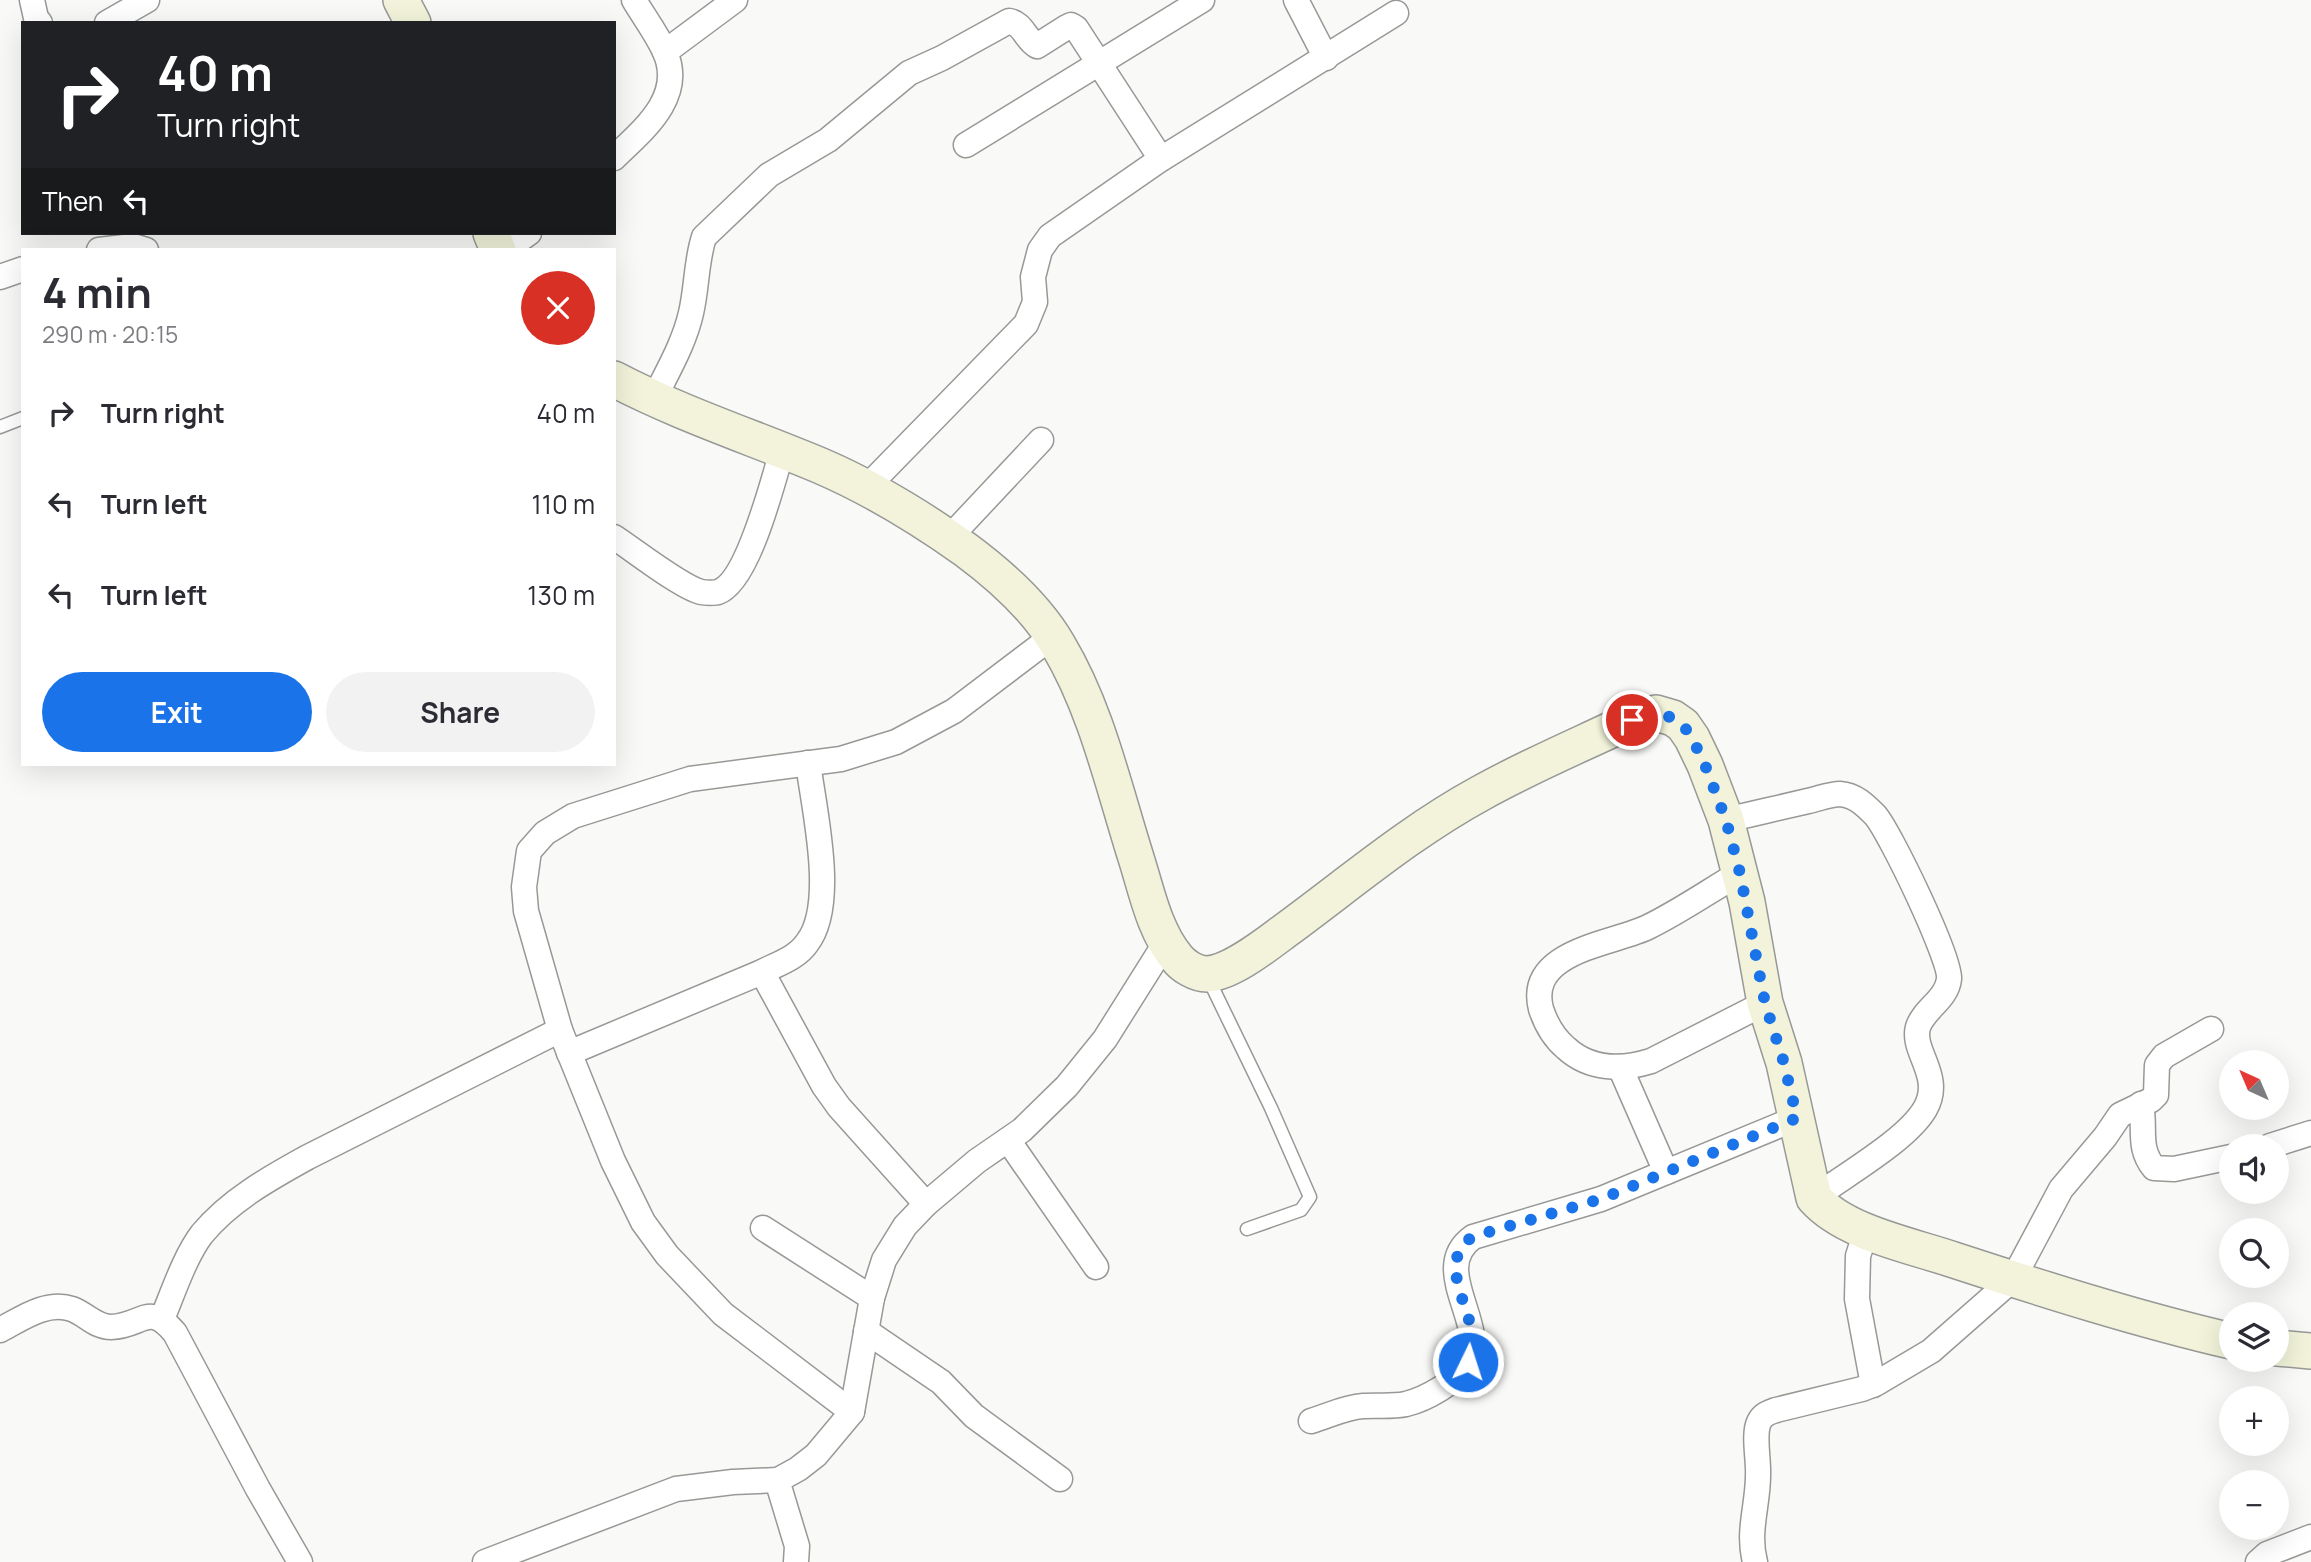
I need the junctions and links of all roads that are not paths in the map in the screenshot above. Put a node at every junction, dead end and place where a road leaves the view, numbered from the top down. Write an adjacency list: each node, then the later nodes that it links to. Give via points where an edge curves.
1 (32, 0): 9 (street)
2 (146, 0): 10 (street)
3 (401, 0): 11 (street)
4 (634, 0): 12 (street)
5 (1202, 0): 14 (street)
6 (1296, 0): 13 (street)
7 (727, 3): 12 (street)
8 (1396, 13): 13 (street)
9 (38, 21)
10 (110, 21)
11 (412, 21)
12 (665, 52): 16 (street, via 672,76 667,96 650,123)
13 (1326, 58): 17 (street)
14 (1099, 64): 15 (street); 17 (street); 25 (street, via 1072,25 1037,46 1018,24 1009,21 909,73 828,140 769,175 704,237 690,318)
15 (966, 145)
16 (616, 156)
17 (1161, 159): 30 (street, via 1050,236 1040,250 1033,277 1035,302 1026,324)
18 (527, 235): 21 (street)
19 (116, 248): 20 (street)
20 (140, 248)
21 (508, 248)
22 (21, 270): 23 (street)
23 (0, 277)
24 (616, 380): 25 (street)
25 (654, 400): 29 (street)
26 (21, 419): 27 (lane)
27 (0, 427)
28 (1041, 440): 32 (street)
29 (782, 451): 30 (street); 31 (street, via 758,534 732,580 718,592 686,585)
30 (866, 488): 32 (street)
31 (616, 538)
32 (949, 538): 33 (street, via 1006,583)
33 (1053, 636): 34 (street, via 954,711 895,742 841,759); 37 (street, via 1088,706)
34 (808, 763): 38 (street, via 822,908 806,946); 42 (street, via 690,779 573,816 529,851 523,887 526,911)
35 (1726, 820): 36 (street); 39 (street, via 1705,765 1683,725 1656,713 1632,720 1480,793 1396,846 1261,949); 52 (street, via 1838,794 1858,799 1877,818 1932,923 1949,973 1949,982 1919,1027 1917,1039 1929,1069 1931,1090 1926,1107 1909,1130)
36 (1740, 873): 40 (street); 44 (street, via 1647,928 1580,949 1550,971 1539,1001 1550,1031 1580,1059)
37 (1167, 942): 39 (street, via 1184,965); 48 (street, via 1105,1039 1068,1086)
38 (762, 972): 43 (street); 53 (street, via 838,1107)
39 (1206, 974): 55 (lane, via 1310,1197 1301,1210)
40 (1765, 1003): 44 (street, via 1651,1061); 46 (street)
41 (2211, 1029): 45 (street, via 2164,1056 2157,1065 2156,1095)
42 (560, 1030): 43 (street); 60 (street, via 308,1157 232,1204 201,1236)
43 (569, 1053): 67 (street, via 619,1173 643,1222 667,1255 723,1314)
44 (1620, 1068): 51 (street)
45 (2141, 1104): 50 (street, via 2142,1146 2154,1168); 58 (street, via 2120,1115 2061,1189)
46 (1797, 1118): 51 (street); 52 (street)
47 (2311, 1133): 49 (street)
48 (1008, 1140): 53 (street); 57 (street)
49 (2289, 1140)
50 (2219, 1159)
51 (1666, 1172): 68 (street, via 1601,1199 1472,1237 1458,1251 1456,1267 1472,1334 1468,1362 1454,1378 1422,1398 1405,1404 1362,1406)
52 (1814, 1198): 56 (street, via 1837,1217)
53 (926, 1204): 59 (street, via 905,1226 884,1260)
54 (763, 1228): 59 (street)
55 (1247, 1229)
56 (1866, 1231): 58 (street); 66 (street, via 1858,1256 1857,1300)
57 (1096, 1267)
58 (2014, 1279): 63 (street, via 2155,1323); 66 (street, via 1931,1351)
59 (872, 1298): 62 (street)
60 (162, 1319): 61 (street, via 152,1316 111,1327 71,1308 57,1307 40,1309); 72 (street, via 175,1334)
61 (0, 1330)
62 (866, 1331): 67 (street); 69 (street, via 941,1382 974,1416)
63 (2219, 1337)
64 (2289, 1349): 65 (street)
65 (2311, 1351)
66 (1873, 1385): 75 (street, via 1776,1410 1759,1420 1758,1479 1751,1523)
67 (852, 1412): 70 (street, via 816,1455)
68 (1311, 1421)
69 (1060, 1479)
70 (777, 1480): 73 (street, via 676,1489); 74 (street, via 797,1546)
71 (2311, 1537): 76 (street, via 2267,1554)
72 (300, 1562)
73 (485, 1562)
74 (796, 1562)
75 (1755, 1562)
76 (2259, 1562)

